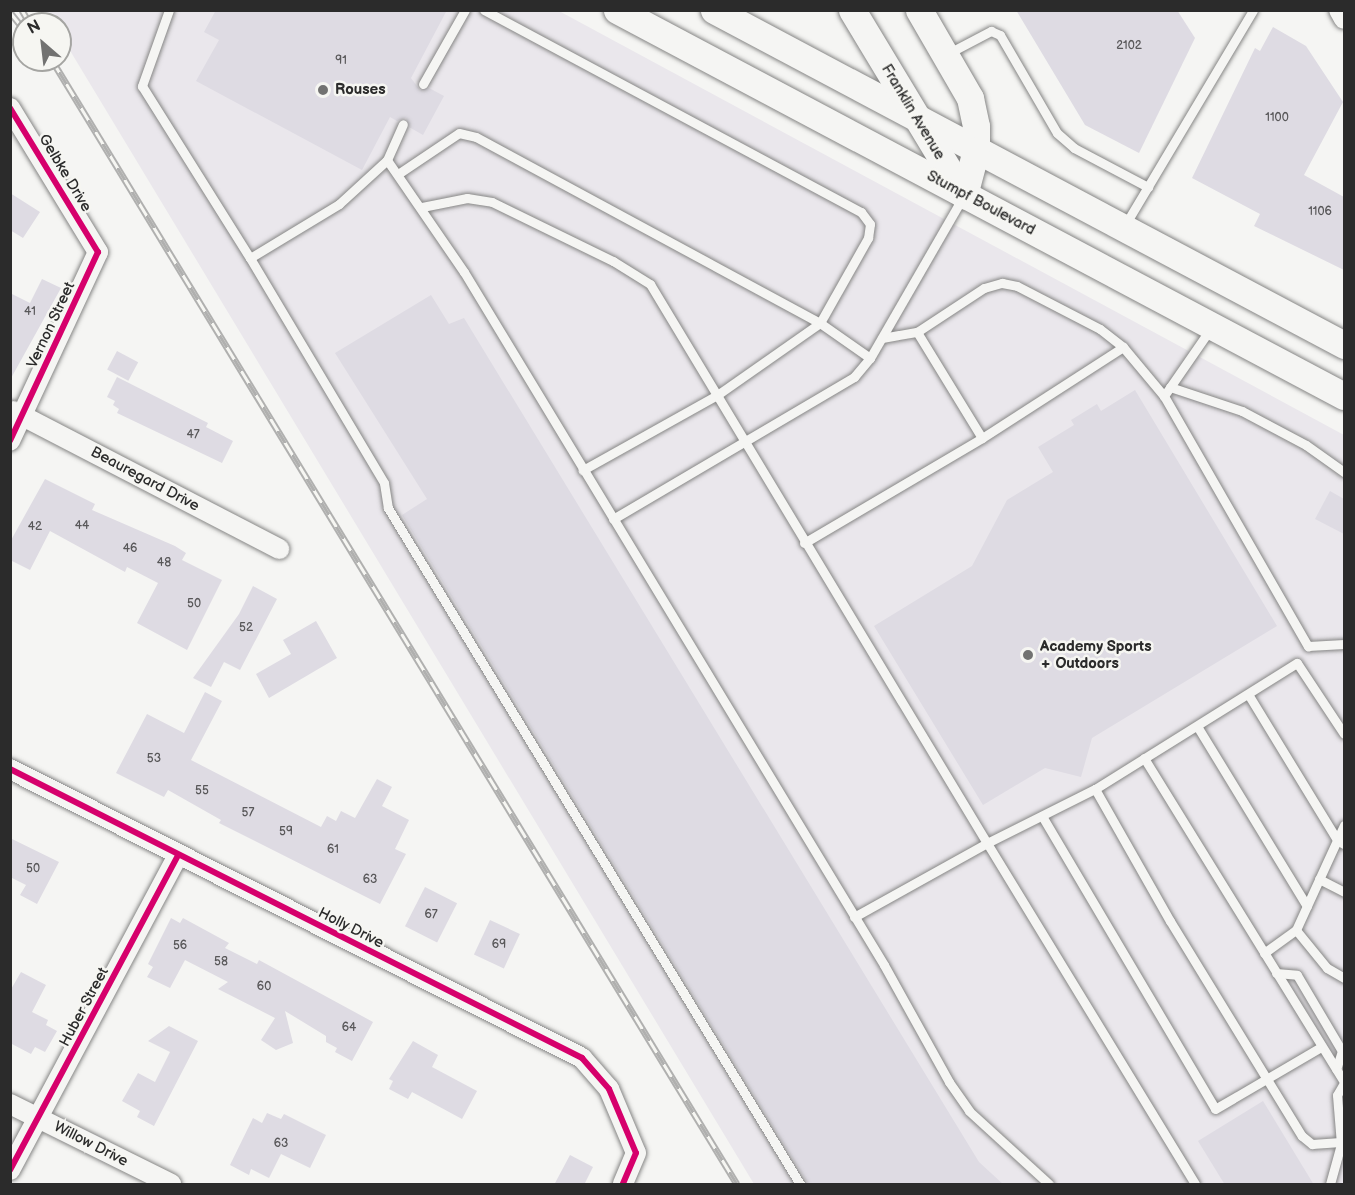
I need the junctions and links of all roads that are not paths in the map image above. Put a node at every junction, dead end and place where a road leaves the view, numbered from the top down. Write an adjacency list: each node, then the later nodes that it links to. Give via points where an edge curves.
1 (169, 10): 24 (lane, via 142,86)
2 (465, 10): 12 (lane)
3 (484, 10): 25 (lane, via 861,212 870,224 868,238)
4 (617, 10): 20 (main road, Stumpf Boulevard)
5 (714, 10): 14 (main road)
6 (852, 10): 14 (main road, Franklin Avenue)
7 (918, 10): 11 (main road)
8 (1253, 10): 19 (lane)
9 (1339, 10): 10 (street)
10 (1344, 19)
11 (945, 55): 16 (main road, via 970,98); 19 (lane, via 991,31 1000,35 1057,133 1074,148)
12 (423, 84)
13 (10, 108): 23 (street, Gelbke Drive)
14 (916, 119): 16 (main road); 20 (main road, Franklin Avenue)
15 (403, 124): 17 (lane)
16 (976, 150): 20 (main road); 22 (main road)
17 (387, 160): 18 (lane); 24 (lane, via 339,204)
18 (398, 174): 21 (lane); 25 (lane, via 459,133 477,137)
19 (1148, 187): 22 (lane)
20 (964, 195): 26 (main road, Stumpf Boulevard); 28 (lane)
21 (422, 207): 33 (lane, via 467,198 492,202 613,261 650,284); 40 (lane)
22 (1124, 228): 29 (main road)
23 (98, 252): 36 (street, Vernon Street)
24 (250, 258): 78 (lane, via 384,483 388,508)
25 (820, 323): 31 (lane); 33 (lane)
26 (1213, 327): 32 (lane); 35 (main road, Stumpf Boulevard)
27 (917, 332): 28 (lane); 30 (lane, via 984,288 1002,283 1017,286 1100,328); 37 (lane)
28 (882, 338): 31 (lane)
29 (1344, 345)
30 (1123, 347): 34 (lane); 37 (lane)
31 (870, 358): 39 (lane, via 854,377 825,397)
32 (1170, 387): 34 (lane); 41 (lane, via 1242,411 1306,445)
33 (717, 395): 39 (lane); 40 (lane)
34 (1164, 396): 46 (lane)
35 (1344, 396)
36 (17, 412): 38 (street, Vernon Street); 44 (street, Beauregard Drive)
37 (982, 438): 43 (lane)
38 (10, 441)
39 (745, 442): 42 (lane); 43 (lane)
40 (583, 470): 42 (lane)
41 (1344, 472)
42 (613, 519): 62 (lane)
43 (804, 543): 57 (lane)
44 (279, 549)
45 (1344, 644): 46 (lane)
46 (1308, 646): 47 (lane)
47 (1297, 663): 48 (lane); 50 (lane)
48 (1248, 694): 49 (lane); 56 (lane)
49 (1197, 726): 51 (lane); 61 (lane)
50 (1344, 734)
51 (1144, 759): 53 (lane); 64 (lane)
52 (10, 769): 58 (street, Holly Drive)
53 (1095, 789): 54 (lane); 69 (lane)
54 (1042, 816): 57 (lane); 69 (lane, via 1215,1108)
55 (1344, 825): 56 (lane)
56 (1341, 842): 59 (lane)
57 (987, 843): 62 (lane); 75 (lane)
58 (178, 855): 72 (street, Huber Street); 77 (street, Holly Drive, via 582,1058 609,1089 636,1153)
59 (1320, 879): 60 (lane); 61 (lane)
60 (1344, 892)
61 (1307, 906): 63 (lane)
62 (854, 917): 79 (lane, via 969,1111)
63 (1296, 930): 64 (lane); 66 (lane, via 1327,968)
64 (1264, 953): 65 (lane)
65 (1276, 973): 67 (lane); 68 (lane, via 1297,975 1342,1051)
66 (1344, 978)
67 (1321, 1047): 68 (lane); 69 (lane)
68 (1336, 1069): 70 (lane)
69 (1267, 1078): 73 (lane, via 1302,1136 1312,1144)
70 (1344, 1083): 73 (lane, via 1337,1095)
71 (10, 1104): 72 (street, Willow Drive)
72 (38, 1118): 74 (street, Huber Street); 76 (street, Willow Drive)
73 (1343, 1144): 80 (lane)
74 (10, 1170)
75 (1191, 1183)
76 (171, 1185)
77 (623, 1185)
78 (800, 1185)
79 (1049, 1185)
80 (1330, 1185)

